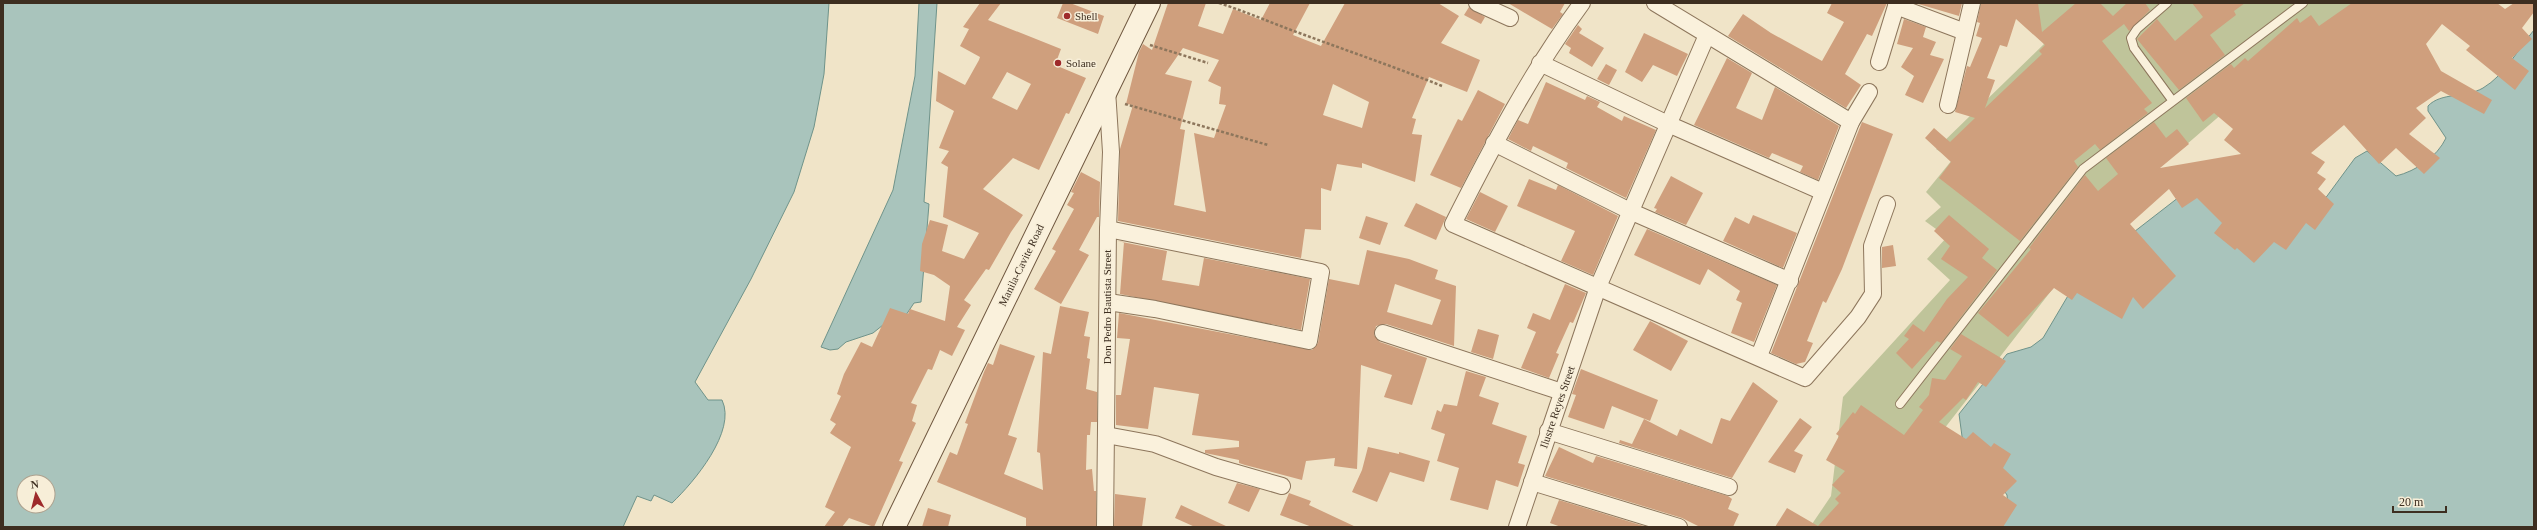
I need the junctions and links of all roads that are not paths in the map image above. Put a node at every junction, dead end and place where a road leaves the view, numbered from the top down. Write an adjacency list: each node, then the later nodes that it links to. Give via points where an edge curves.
1 (1149, 3): 14 (main road, Manila-Cavite Road)
2 (1477, 3): 9 (street)
3 (1582, 3): 13 (street)
4 (1655, 3): 11 (street)
5 (1972, 3): 10 (street)
6 (2167, 3): 16 (lane, via 2133,33 2132,43)
7 (2303, 3): 16 (lane)
8 (1897, 4): 10 (street); 12 (street)
9 (1510, 18)
10 (1965, 32): 17 (street)
11 (1707, 35): 18 (street); 19 (street, Ilustre Reyes Street)
12 (1879, 62)
13 (1540, 63): 19 (street); 20 (street)
14 (1107, 92): 24 (street, Don Pedro Bautista Street, via 1111,152); 37 (main road, Manila-Cavite Road)
15 (1869, 92): 18 (street)
16 (2172, 100): 31 (lane, via 2079,173)
17 (1948, 105)
18 (1851, 122): 21 (street)
19 (1668, 124): 21 (street); 23 (street, Ilustre Reyes Street)
20 (1494, 142): 23 (street); 26 (street, via 1453,224)
21 (1824, 192): 25 (street)
22 (1887, 204): 29 (street, via 1872,246 1873,294 1858,317 1805,378 1799,378)
23 (1632, 212): 25 (street); 26 (street, Ilustre Reyes Street)
24 (1108, 229): 27 (street, Don Pedro Bautista Street); 27 (street, via 1321,272 1309,341 1155,309)
25 (1790, 281): 29 (street)
26 (1598, 287): 29 (street); 30 (street, Ilustre Reyes Street)
27 (1108, 302): 33 (street, Don Pedro Bautista Street)
28 (1383, 333): 30 (street)
29 (1759, 356)
30 (1562, 392): 32 (street, Ilustre Reyes Street)
31 (1900, 404)
32 (1548, 431): 34 (street, Ilustre Reyes Street); 36 (street)
33 (1106, 435): 35 (street, via 1156,444 1216,467); 38 (street, Don Pedro Bautista Street)
34 (1532, 482): 39 (street, Ilustre Reyes Street); 40 (street)
35 (1282, 486)
36 (1729, 487)
37 (894, 527)
38 (1105, 527)
39 (1518, 527)
40 (1679, 527)

